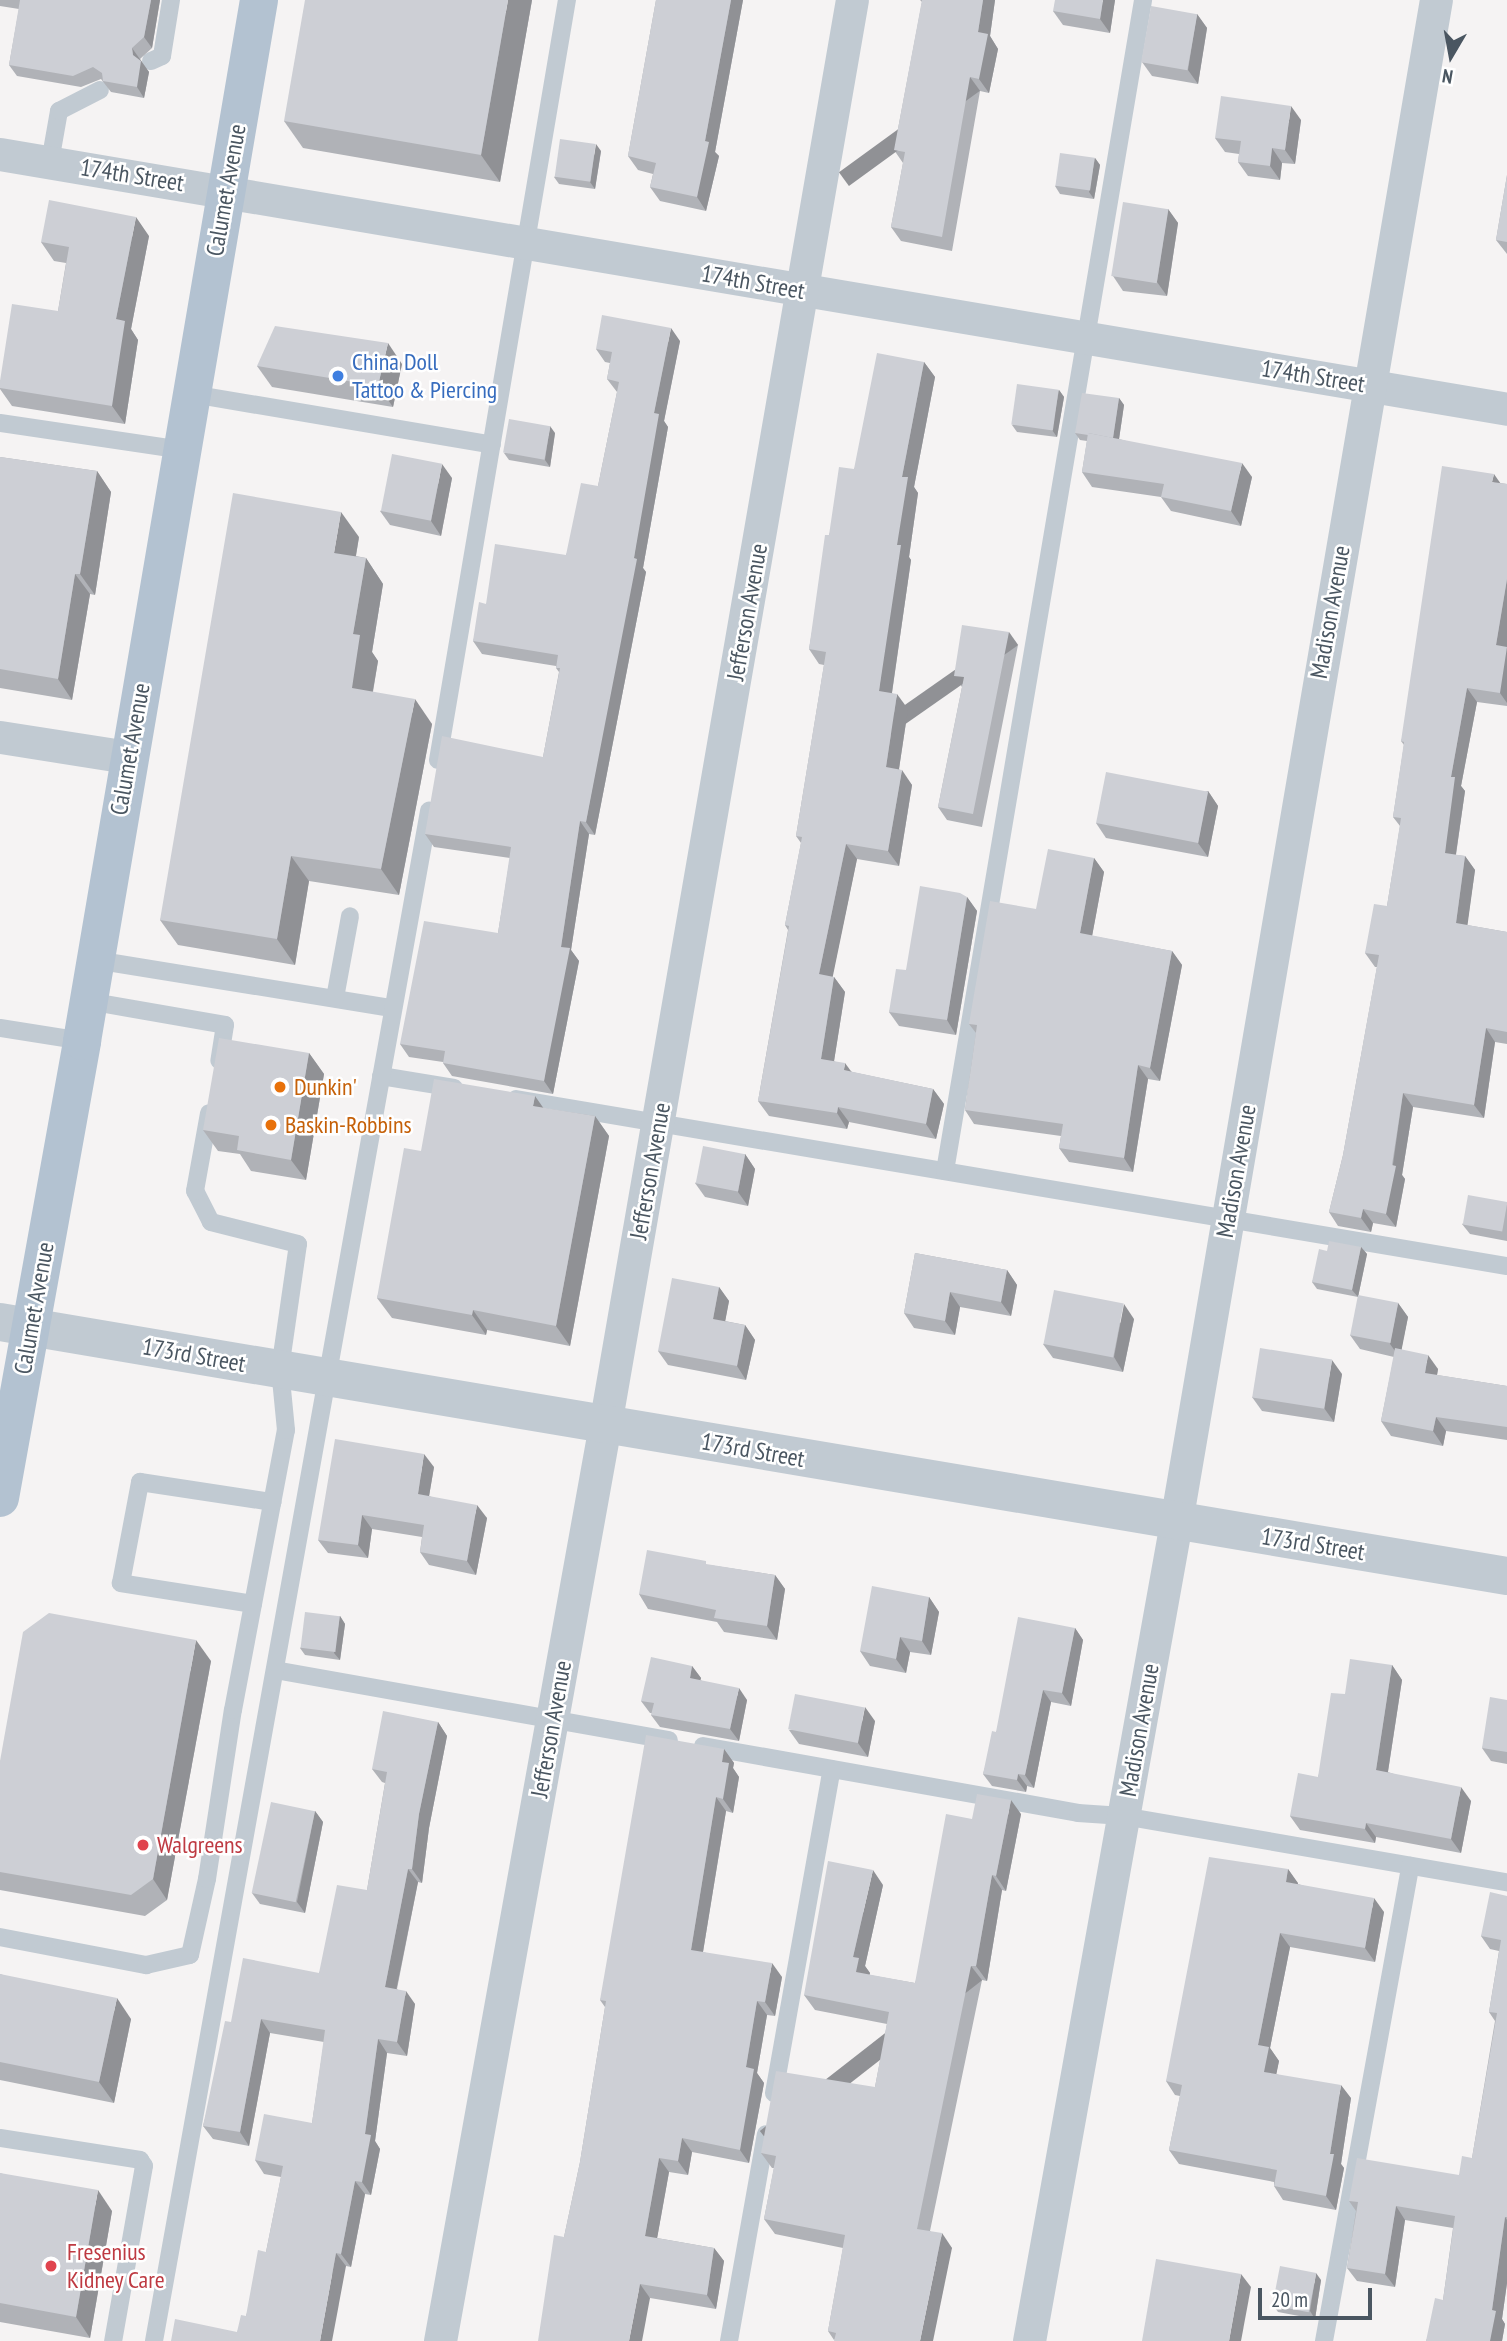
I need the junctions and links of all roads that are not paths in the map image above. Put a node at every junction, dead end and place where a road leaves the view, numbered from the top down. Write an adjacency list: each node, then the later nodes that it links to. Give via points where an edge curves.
1 (171, 0): 7 (lane, via 162,56)
2 (259, 0): 11 (main road, Calumet Avenue)
3 (567, 0): 12 (lane)
4 (852, 0): 13 (street, Jefferson Avenue)
5 (1143, 0): 14 (lane)
6 (1436, 0): 15 (street, Madison Avenue)
7 (151, 61)
8 (100, 90): 10 (lane, via 59,111)
9 (0, 154): 10 (street, 174th Street)
10 (50, 162): 11 (street, 174th Street)
11 (226, 191): 12 (street, 174th Street); 16 (main road, Calumet Avenue)
12 (525, 243): 13 (street, 174th Street); 19 (lane)
13 (802, 291): 14 (street, 174th Street); 33 (street, Jefferson Avenue)
14 (1085, 338): 15 (street, 174th Street); 34 (lane)
15 (1369, 385): 17 (street, 174th Street); 35 (street, Madison Avenue)
16 (192, 394): 19 (lane); 20 (main road, Calumet Avenue)
17 (1507, 409)
18 (0, 423): 20 (lane)
19 (492, 445): 27 (lane)
20 (182, 450): 22 (main road, Calumet Avenue)
21 (0, 737): 22 (street)
22 (128, 757): 24 (main road, Calumet Avenue)
23 (350, 916): 25 (lane)
24 (95, 960): 25 (lane); 26 (main road, Calumet Avenue)
25 (335, 998): 27 (lane)
26 (88, 1001): 29 (main road, Calumet Avenue); 38 (lane, via 225,1026 195,1191 211,1222 298,1244)
27 (393, 1008): 30 (lane)
28 (0, 1028): 29 (lane)
29 (82, 1041): 37 (main road, Calumet Avenue)
30 (381, 1076): 31 (lane); 39 (lane)
31 (473, 1091)
32 (500, 1096): 33 (lane)
33 (658, 1123): 34 (lane); 40 (street, Jefferson Avenue)
34 (945, 1171): 35 (lane)
35 (1227, 1219): 36 (lane); 43 (street, Madison Avenue)
36 (1507, 1266)
37 (15, 1325): 38 (street, 173rd Street); 41 (main road, Calumet Avenue)
38 (280, 1369): 39 (street, 173rd Street); 42 (lane, via 286,1430)
39 (327, 1378): 40 (street, 173rd Street); 46 (lane)
40 (605, 1425): 43 (street, 173rd Street); 47 (street, Jefferson Avenue)
41 (0, 1498)
42 (272, 1502): 45 (lane); 45 (lane, via 140,1482 121,1583)
43 (1176, 1522): 44 (street, 173rd Street); 49 (street, Madison Avenue)
44 (1507, 1576)
45 (253, 1604): 52 (lane, via 190,1955 146,1965)
46 (275, 1670): 47 (lane); 55 (lane)
47 (552, 1719): 48 (lane); 56 (street, Jefferson Avenue)
48 (832, 1769): 49 (lane, via 1078,1813); 57 (lane)
49 (1123, 1816): 50 (lane); 58 (street, Madison Avenue)
50 (1410, 1866): 51 (lane); 59 (lane)
51 (1507, 1882)
52 (0, 1937)
53 (0, 2138): 54 (lane, via 140,2160 144,2166)
54 (113, 2341)
55 (154, 2341)
56 (440, 2341)
57 (729, 2341)
58 (1029, 2341)
59 (1324, 2341)

